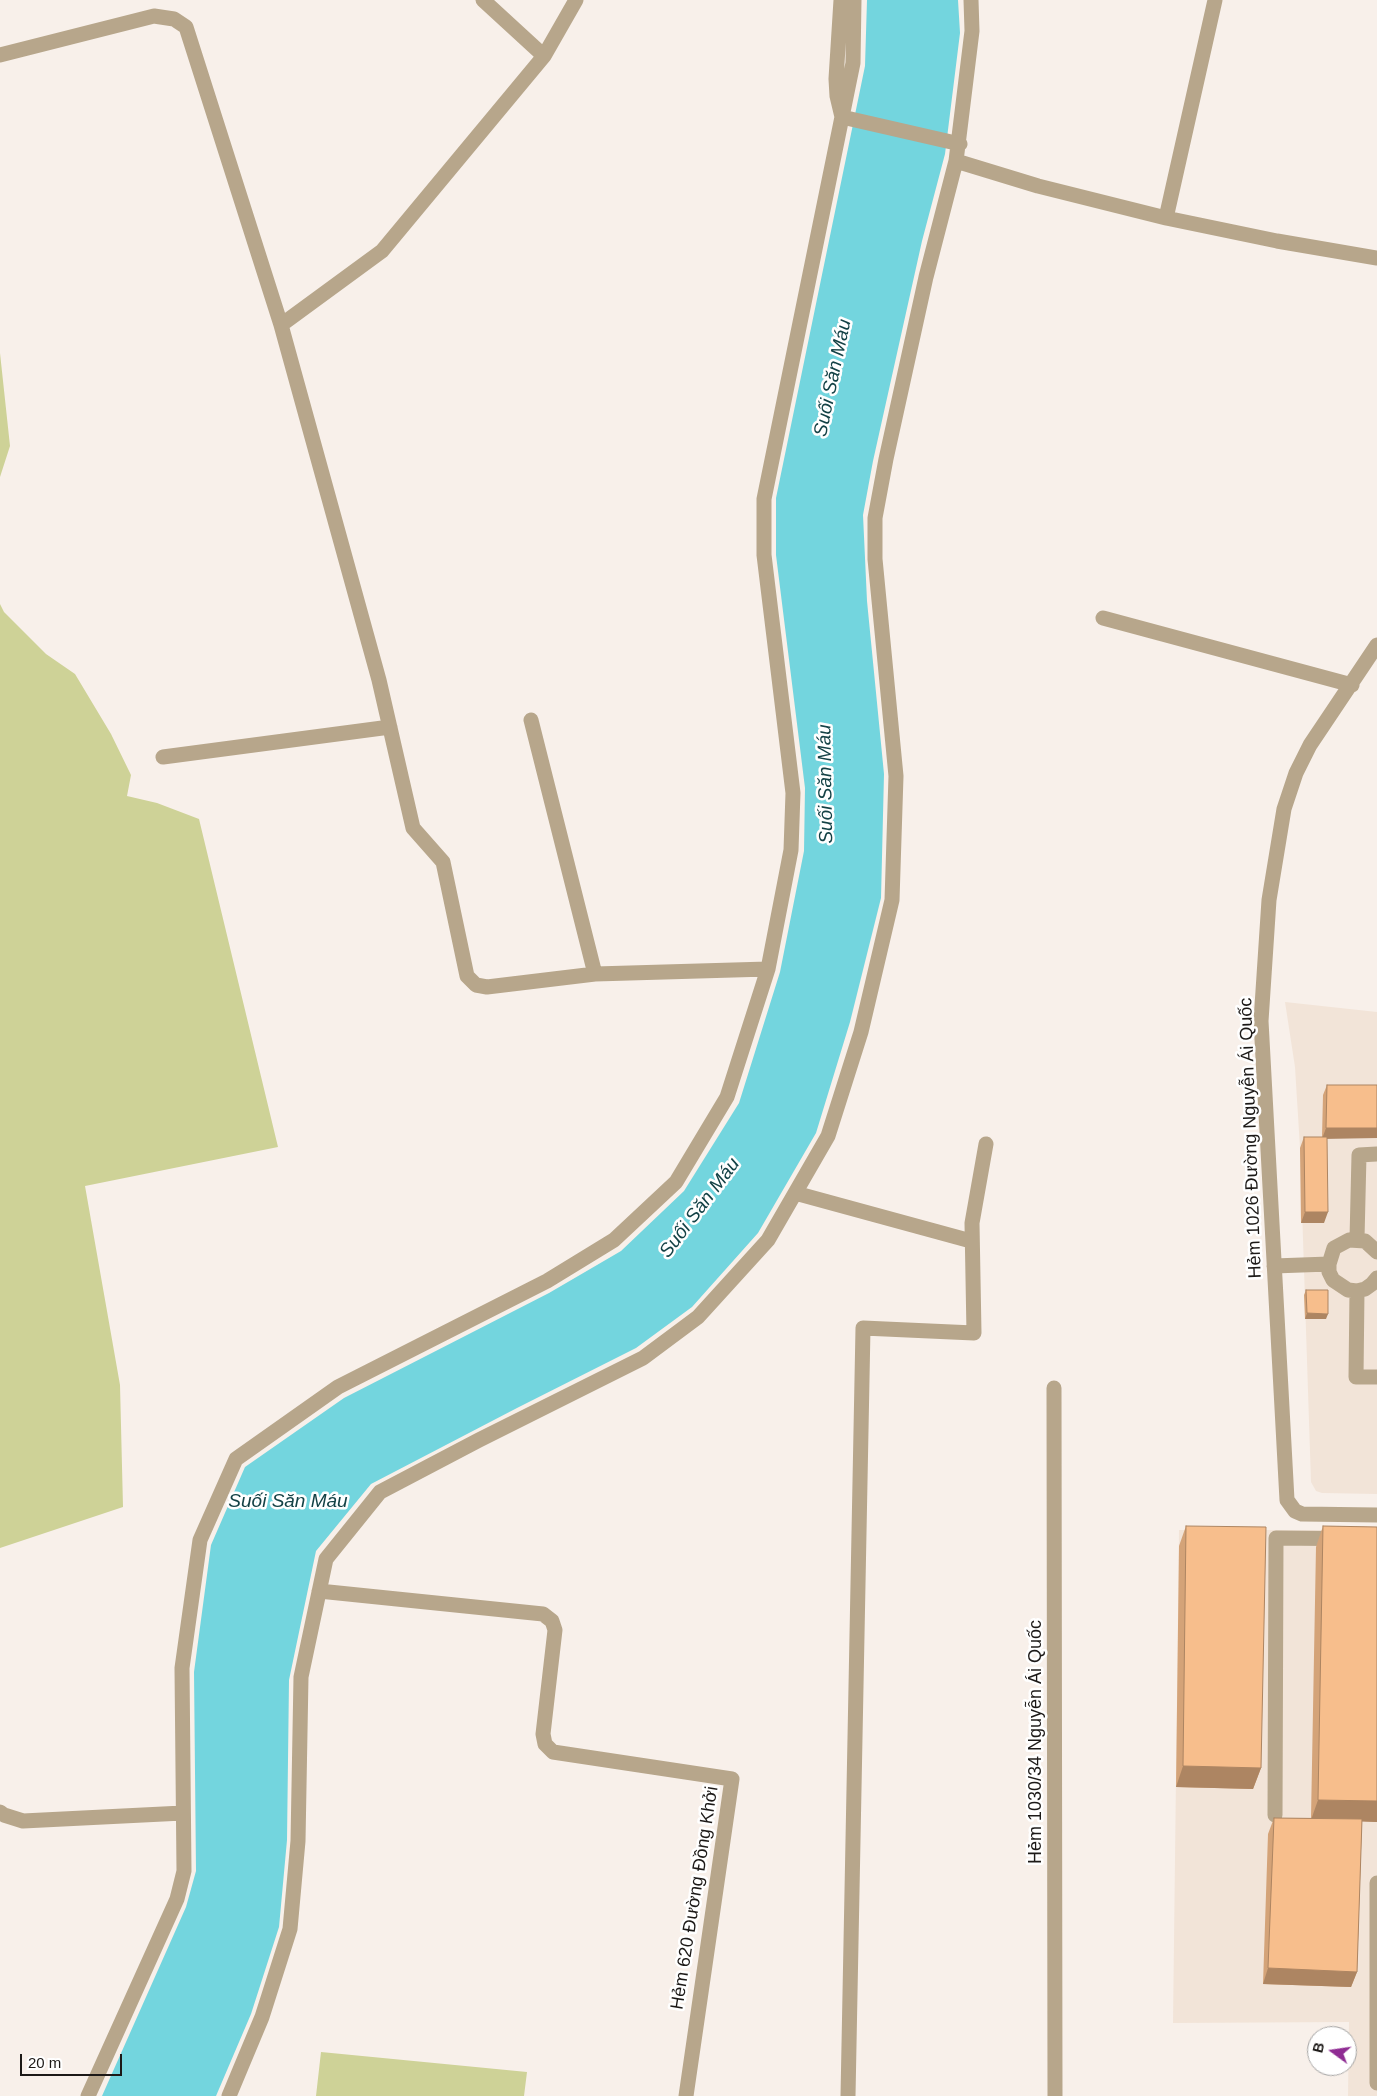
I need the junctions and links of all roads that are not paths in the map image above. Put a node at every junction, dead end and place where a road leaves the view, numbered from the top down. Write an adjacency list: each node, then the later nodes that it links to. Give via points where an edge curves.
1 (483, 0): 8 (street)
2 (576, 0): 8 (street)
3 (841, 0): 9 (street, via 836,79)
4 (854, 0): 9 (street, via 853,63)
5 (970, 0): 10 (street, via 972,31)
6 (1215, 0): 12 (street)
7 (0, 55): 14 (street, via 154,16 174,18 186,27)
8 (544, 56): 14 (street, via 382,251)
9 (842, 117): 10 (street); 21 (street, via 764,499 764,555 793,792 791,850)
10 (960, 144): 11 (street)
11 (956, 161): 12 (street, via 1038,186); 25 (street, via 926,277 875,518 875,560 896,776 892,900 861,1032 828,1136)
12 (1166, 218): 13 (street)
13 (1377, 258)
14 (281, 326): 19 (street)
15 (1103, 618): 17 (street)
16 (1377, 645): 17 (street, Hẻm 1026 Đường Nguyễn Ái Quốc)
17 (1352, 685): 30 (street, Hẻm 1026 Đường Nguyễn Ái Quốc, via 1310,745 1296,773 1284,809 1269,900 1261,1021)
18 (530, 720): 22 (street)
19 (390, 728): 20 (street); 22 (street, via 413,828 443,862 467,976 476,985 487,987)
20 (163, 756)
21 (768, 969): 22 (street); 39 (street, via 727,1097 676,1182 614,1240 547,1281 338,1387 236,1458 200,1540 182,1668)
22 (594, 974)
23 (986, 1144): 27 (street)
24 (1377, 1154): 26 (street, via 1359,1155)
25 (796, 1193): 27 (street); 37 (street, via 768,1240 698,1317 643,1358 380,1492 326,1559)
26 (1357, 1239): 28 (street, via 1365,1241); 29 (street, via 1334,1248)
27 (971, 1241): 46 (street, via 974,1333 863,1328)
28 (1377, 1252)
29 (1328, 1264): 30 (street); 32 (street, via 1333,1280 1340,1286)
30 (1274, 1266): 35 (street, Hẻm 1026 Đường Nguyễn Ái Quốc, via 1287,1500 1302,1514)
31 (1377, 1278): 32 (street, via 1365,1289)
32 (1357, 1291): 33 (street, via 1356,1377)
33 (1377, 1377)
34 (1054, 1388): 47 (street, Hẻm 1030/34 Nguyễn Ái Quốc)
35 (1377, 1515)
36 (1377, 1539): 40 (street, via 1276,1538)
37 (319, 1591): 44 (street, via 301,1676 298,1841 290,1929 262,2017); 45 (street, Hẻm 620 Đường Đồng Khởi, via 543,1614 552,1621 555,1630 543,1734 545,1744 553,1752 732,1779)
38 (0, 1812): 39 (street, via 23,1821)
39 (183, 1813): 43 (street, via 184,1871 177,1899)
40 (1275, 1815)
41 (1377, 1883): 42 (street)
42 (1377, 2083)
43 (88, 2096)
44 (229, 2096)
45 (686, 2096)
46 (848, 2096)
47 (1055, 2096)

